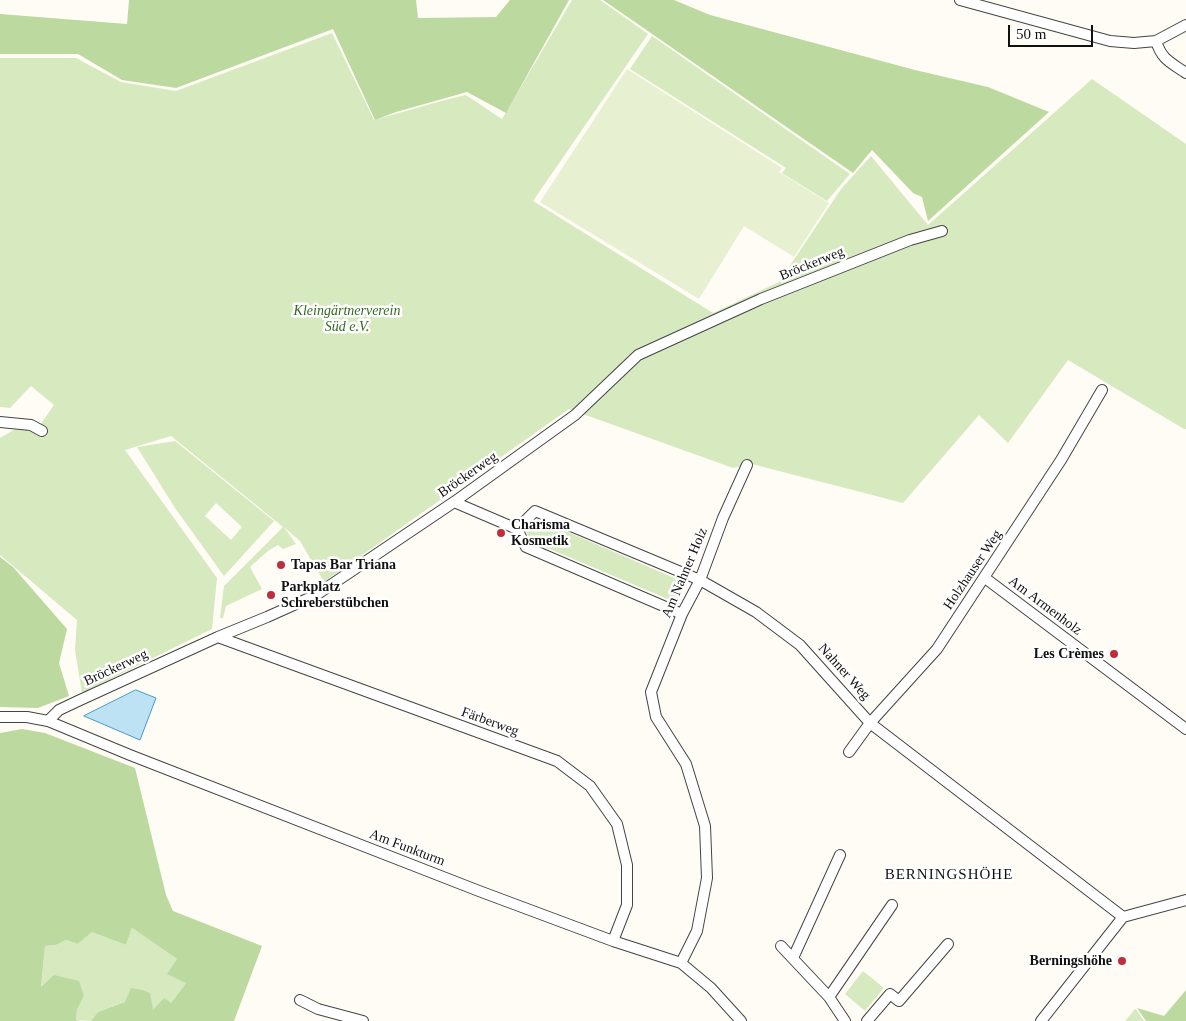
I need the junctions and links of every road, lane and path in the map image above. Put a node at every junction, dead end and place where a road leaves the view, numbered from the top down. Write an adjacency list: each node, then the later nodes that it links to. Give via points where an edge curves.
1 (960, 0): 3 (street, via 1110,41)
2 (1186, 25): 3 (street)
3 (1156, 41): 4 (street, via 1159,52)
4 (1186, 73)
5 (942, 231): 10 (street, Bröckerweg, via 910,240 761,299 638,355 575,416)
6 (1102, 390): 12 (street, Holzhauser Weg, via 1062,460)
7 (0, 422): 8 (street, via 31,425)
8 (42, 430)
9 (747, 465): 13 (street, Am Nahner Holz)
10 (454, 502): 11 (street); 15 (street, Bröckerweg, via 316,595)
11 (517, 529): 13 (street, Nahner Weg, via 535,511); 14 (street, via 526,547)
12 (984, 578): 18 (street, Holzhauser Weg, via 937,649); 19 (street, Am Armenholz)
13 (700, 580): 14 (street, Am Nahner Holz); 18 (street, Nahner Weg, via 756,612 800,645)
14 (682, 614): 29 (street, Am Nahner Holz, via 651,692 656,717 686,764 705,826 707,878 697,931)
15 (218, 637): 17 (street, Bröckerweg, via 59,710); 25 (street, Färberweg, via 556,760 590,786 617,824 627,865 627,904)
16 (0, 717): 17 (street)
17 (48, 721): 25 (street, Am Funkturm)
18 (870, 723): 20 (street, Holzhauser Weg); 24 (street, Nahner Weg)
19 (1186, 729)
20 (849, 752)
21 (840, 855): 28 (street)
22 (1186, 900): 24 (street)
23 (892, 905): 30 (street)
24 (1123, 917): 36 (street)
25 (613, 941): 29 (street, Am Funkturm)
26 (948, 944): 35 (street, via 899,1001 890,994)
27 (781, 946): 28 (street)
28 (793, 958): 30 (street)
29 (682, 963): 33 (street, Am Funkturm, via 711,988)
30 (829, 998): 34 (street)
31 (300, 1000): 32 (street, via 318,1009)
32 (363, 1021)
33 (741, 1021)
34 (846, 1021)
35 (867, 1021)
36 (1041, 1021)

